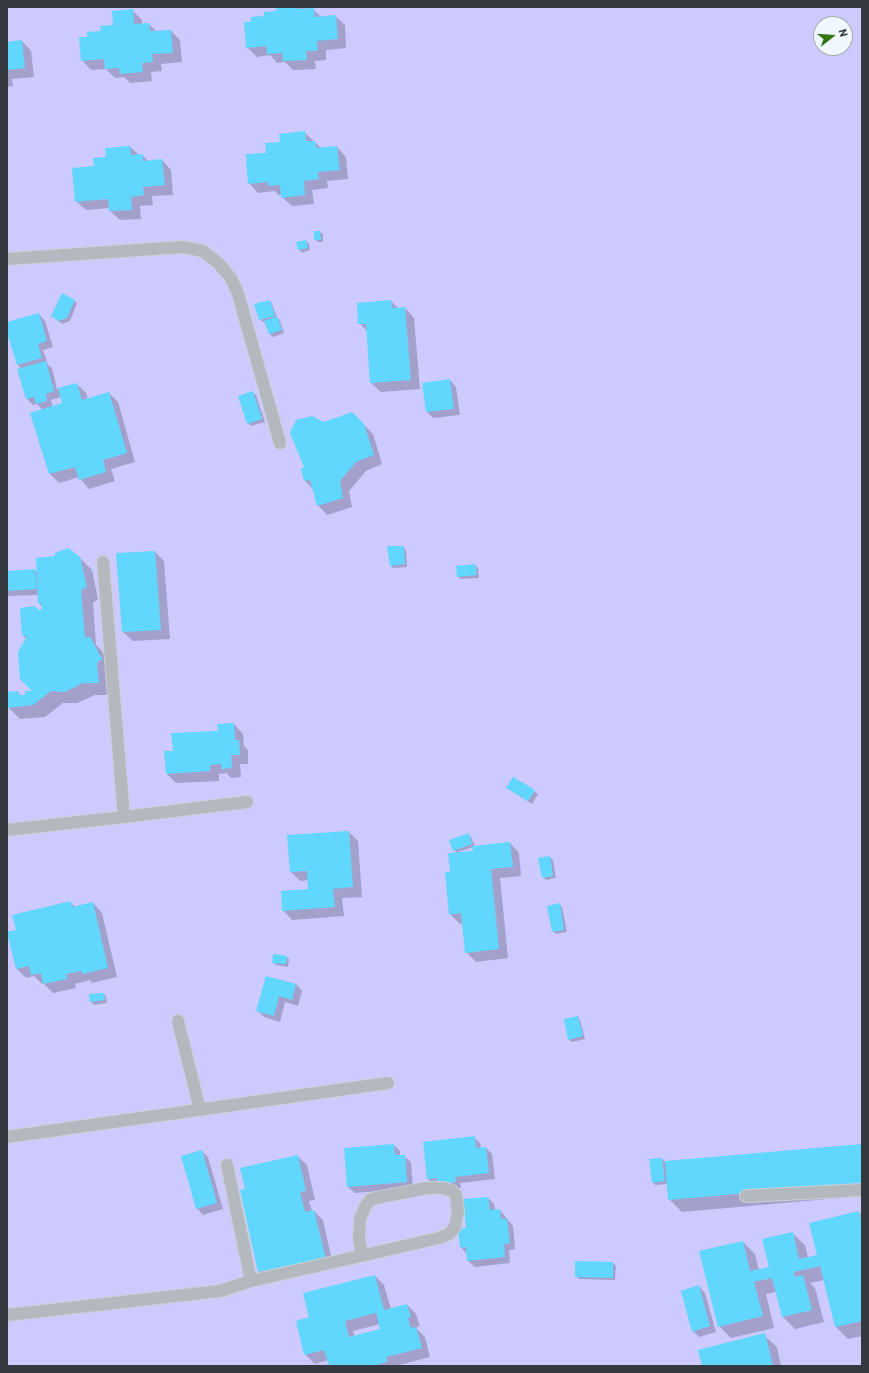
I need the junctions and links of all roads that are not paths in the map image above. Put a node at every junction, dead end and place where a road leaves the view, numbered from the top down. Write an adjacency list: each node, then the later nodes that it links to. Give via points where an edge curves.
1 (7, 259): 2 (street, via 183,247 203,251 231,278 238,294)
2 (280, 443)
3 (103, 562): 5 (street)
4 (247, 802): 5 (street)
5 (124, 817): 6 (street)
6 (7, 830)
7 (178, 1021): 9 (street)
8 (388, 1083): 9 (street)
9 (200, 1110): 10 (street)
10 (7, 1137)
11 (227, 1165): 15 (street)
12 (862, 1190): 13 (street)
13 (746, 1196)
14 (362, 1255): 14 (street, via 449,1234 455,1227 458,1211 456,1195 443,1188 426,1188 372,1199 366,1205 360,1219 359,1239); 15 (street)
15 (251, 1281): 16 (street, via 220,1291)
16 (7, 1315)

